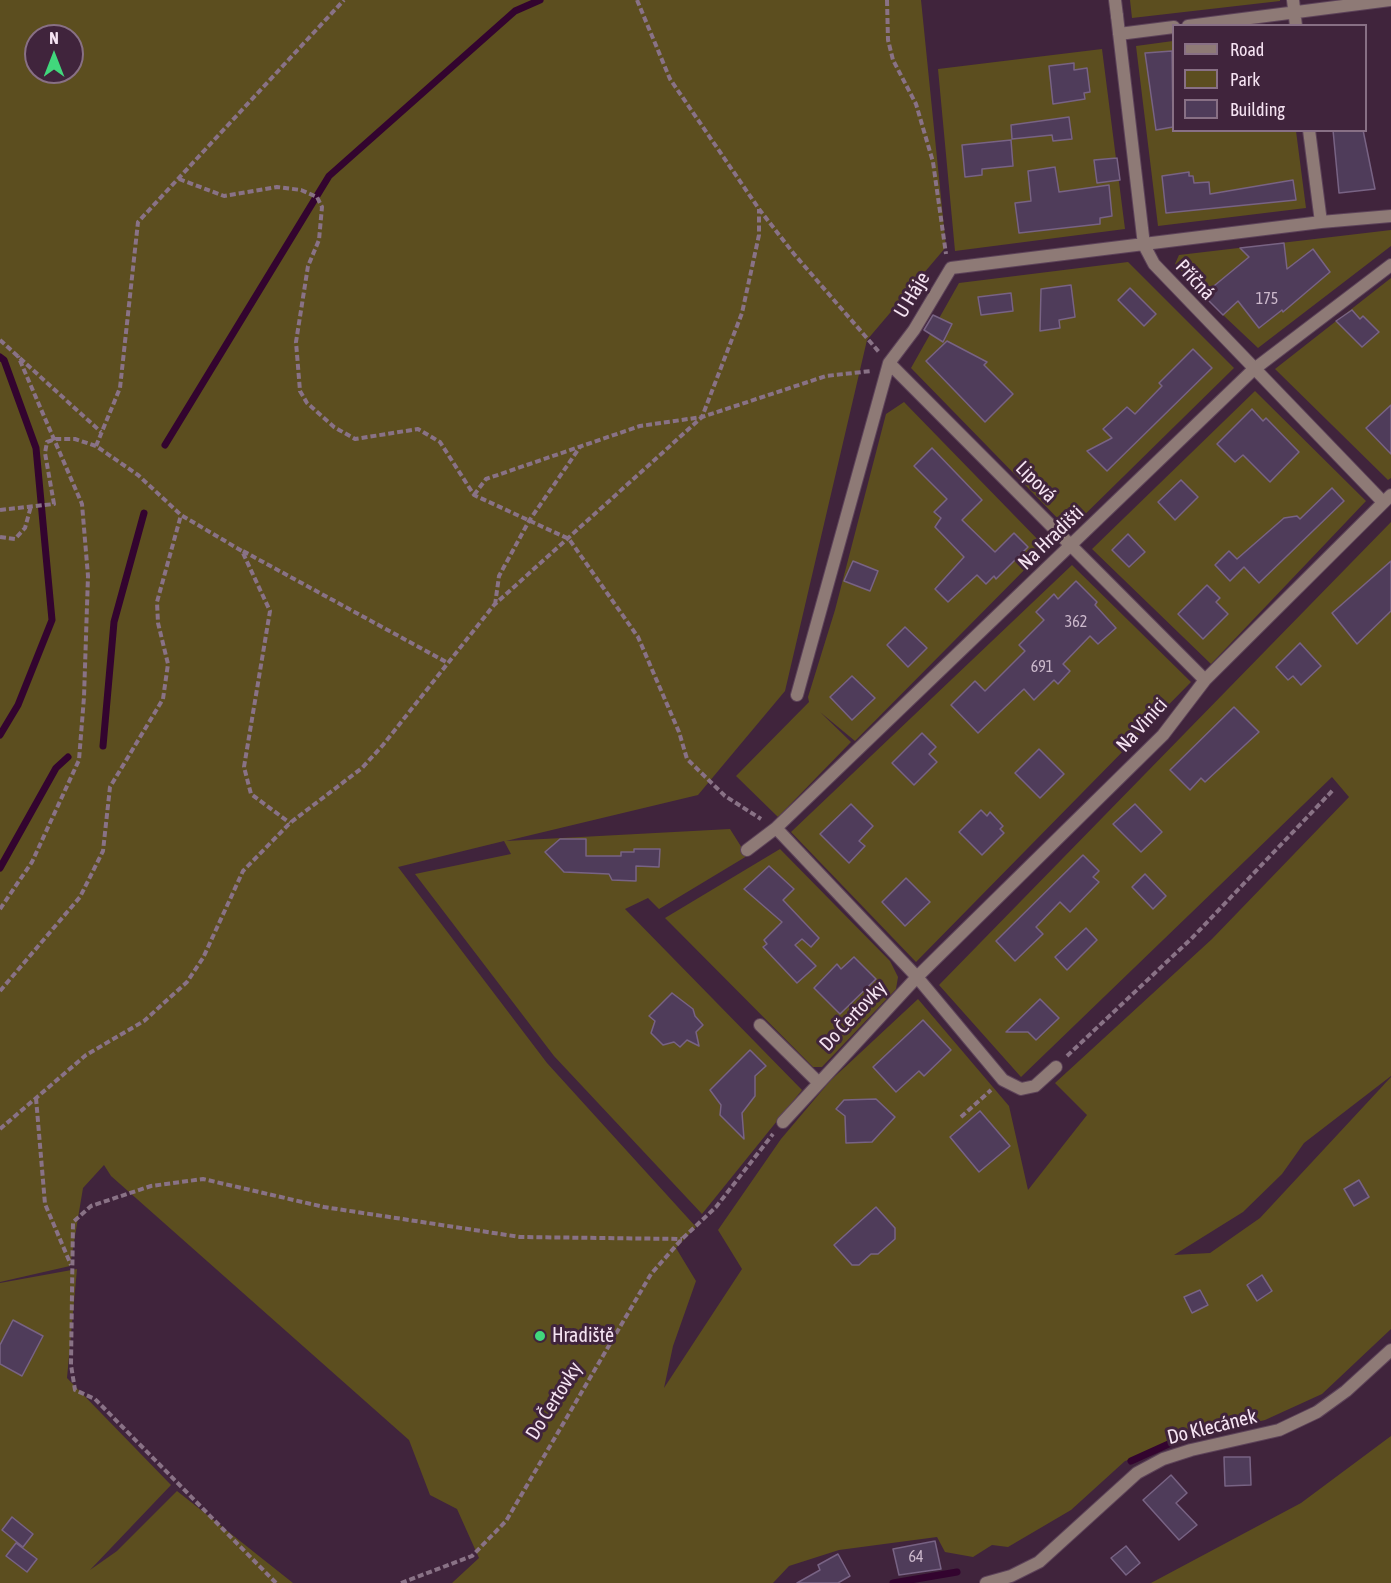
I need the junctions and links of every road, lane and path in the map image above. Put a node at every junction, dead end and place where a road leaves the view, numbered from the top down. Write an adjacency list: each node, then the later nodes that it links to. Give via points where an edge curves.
1 (344, 0): 12 (path)
2 (637, 0): 13 (path, via 670,79)
3 (887, 0): 18 (path, via 888,40 893,60 916,104 933,162 945,253)
4 (1115, 0): 10 (street, Příčná)
5 (1390, 0): 6 (street)
6 (1293, 6): 7 (street); 8 (street)
7 (1198, 24)
8 (1296, 24)
9 (1172, 27): 10 (street)
10 (1119, 34): 16 (street, Příčná)
11 (1310, 132): 15 (street)
12 (178, 179): 24 (path, via 138,222 120,388); 28 (path, via 224,196 277,187 317,197 322,207 319,240 308,266 296,342 300,391 307,403 334,427 355,439 418,429 440,442)
13 (759, 209): 21 (path); 23 (path, via 759,235 742,313)
14 (1391, 216): 15 (street, U Háje)
15 (1321, 222): 16 (street, U Háje)
16 (1144, 245): 18 (street, U Háje); 22 (street, Příčná, via 1154,264)
17 (1391, 265): 22 (street, Na Hradišti)
18 (951, 268): 21 (street, U Háje)
19 (0, 340): 20 (path)
20 (18, 356): 24 (path); 25 (path)
21 (889, 363): 23 (path, via 876,370 826,376); 36 (street, Lipová); 41 (street, U Háje)
22 (1253, 370): 29 (street, Příčná); 36 (street, Na Hradišti)
23 (702, 417): 27 (path, via 640,426); 35 (path)
24 (101, 432): 26 (path)
25 (56, 439): 26 (path, via 75,439); 30 (path, via 47,442 45,453 54,504); 46 (path, via 82,504 88,576 79,760 32,862)
26 (96, 446): 32 (path, via 138,476)
27 (580, 446): 28 (path, via 486,479); 33 (path)
28 (474, 495): 33 (path)
29 (1387, 498): 40 (street, Na Vinici)
30 (32, 506): 31 (path); 34 (path, via 25,528 15,539)
31 (0, 510)
32 (181, 515): 37 (path); 48 (path, via 158,602 158,623 168,664 163,699 110,787 103,851 80,897)
33 (529, 521): 35 (path); 38 (path, via 499,576)
34 (0, 537)
35 (569, 539): 38 (path); 44 (path, via 638,637 687,759 725,796)
36 (1072, 546): 40 (street, Lipová); 44 (street, Na Hradišti)
37 (242, 551): 39 (path); 43 (path, via 270,611 244,767 251,794)
38 (495, 605): 39 (path)
39 (448, 663): 43 (path, via 362,768)
40 (1205, 680): 47 (street, Na Vinici, via 1163,735)
41 (797, 695)
42 (1334, 789): 50 (path, via 1192,938)
43 (290, 823): 53 (path, via 243,871 203,958 187,982 144,1021 86,1055)
44 (776, 828): 45 (street, Na Hradišti); 47 (street)
45 (747, 850)
46 (0, 909)
47 (917, 977): 51 (street); 52 (street, Do Čertovky)
48 (0, 991)
49 (760, 1025): 52 (street, Do Čertovky)
50 (1056, 1067): 51 (street, via 1035,1086 1021,1089)
51 (1003, 1080): 54 (path)
52 (818, 1082): 55 (street, Do Čertovky)
53 (36, 1097): 56 (path); 58 (path, via 45,1204)
54 (961, 1117)
55 (783, 1122): 57 (path, Do Čertovky, via 716,1207)
56 (0, 1129)
57 (682, 1239): 58 (path, via 519,1237 324,1207 203,1179 151,1186 91,1206 73,1222); 61 (path, Do Čertovky, via 651,1274 506,1521 472,1556)
58 (72, 1266): 60 (path, via 71,1365 75,1390 95,1399)
59 (1391, 1350): 62 (street, Do Klecánek, via 1317,1412 1279,1430 1163,1459 1137,1473 1039,1562)
60 (276, 1583)
61 (401, 1583)
62 (986, 1583)

